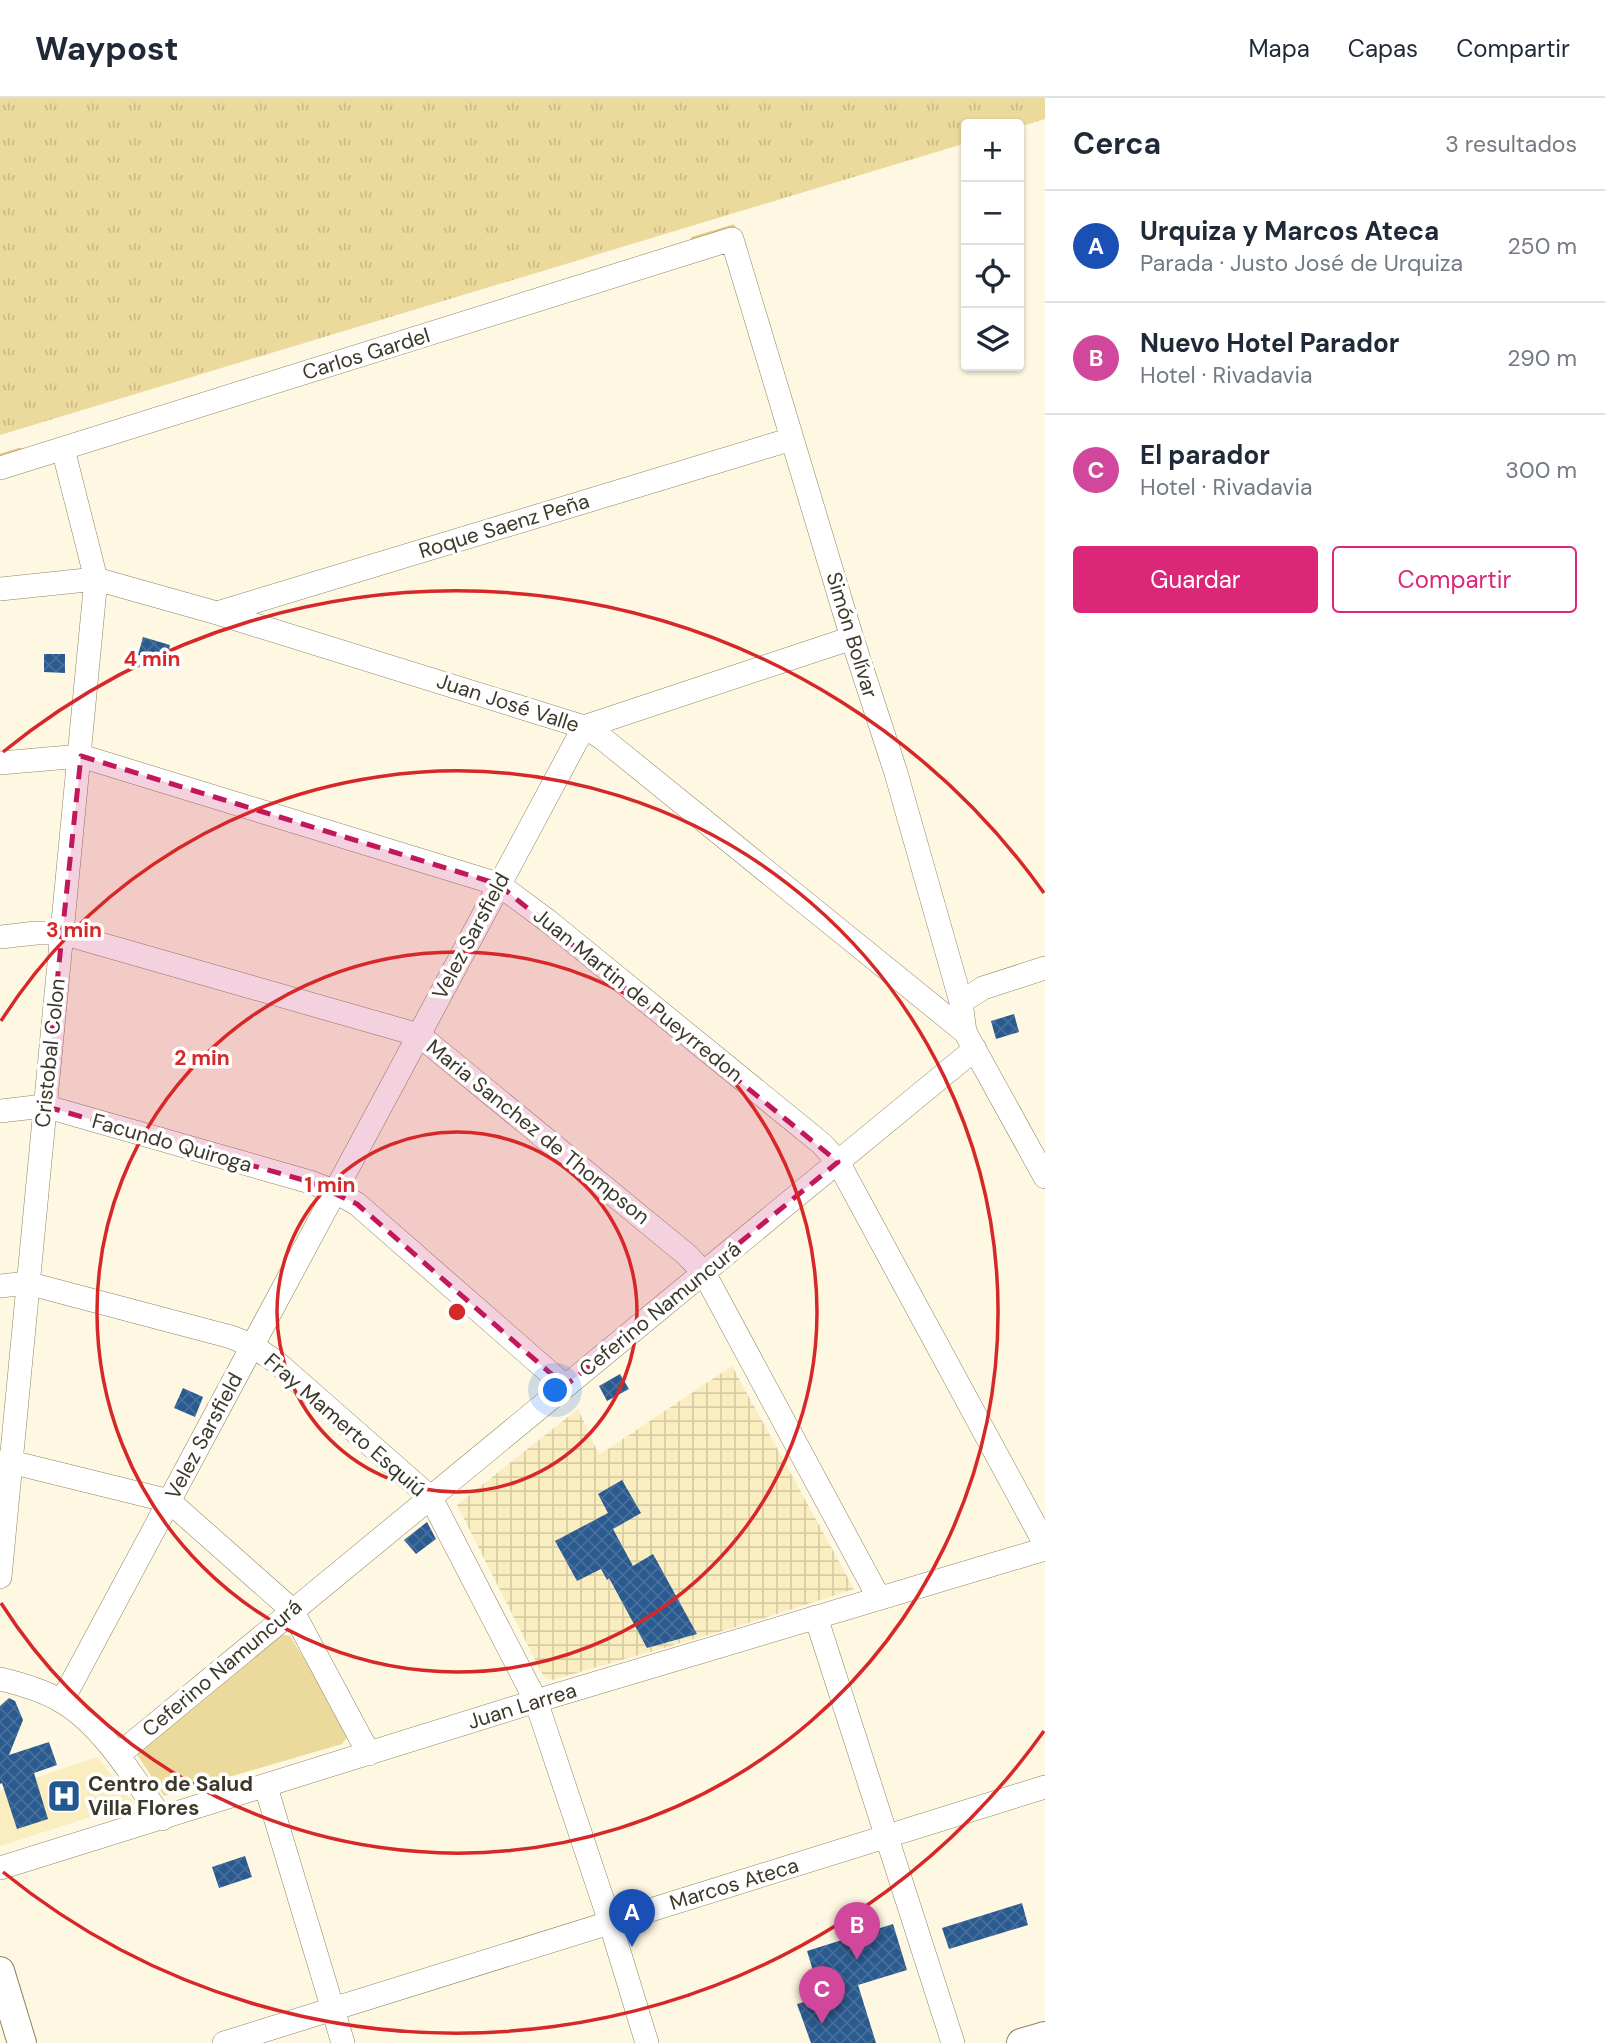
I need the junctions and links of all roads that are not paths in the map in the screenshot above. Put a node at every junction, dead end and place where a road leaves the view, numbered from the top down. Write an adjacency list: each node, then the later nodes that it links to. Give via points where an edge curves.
1 (732, 239): 2 (street, Simón Bolívar); 3 (street, Carlos Gardel)
2 (792, 439): 7 (street, Roque Saenz Peña); 8 (street, Simón Bolívar)
3 (63, 449): 4 (street, Carlos Gardel); 5 (street, Cristobal Colon)
4 (0, 468)
5 (96, 579): 6 (street, Juan José Valle); 7 (street, Juan José Valle); 10 (street, Cristobal Colon)
6 (0, 589)
7 (217, 613): 9 (street, Juan José Valle)
8 (852, 638): 9 (street); 16 (street, Simón Bolívar)
9 (584, 727): 12 (street, Velez Sarsfield); 18 (street, Juan José Valle)
10 (81, 756): 11 (street, Juan Martin de Pueyrredon); 12 (street, Juan Martin de Pueyrredon); 13 (street, Cristobal Colon)
11 (0, 763)
12 (498, 884): 17 (street, Velez Sarsfield); 21 (street, Juan Martin de Pueyrredon)
13 (62, 933): 14 (street, Maria Sanchez de Thompson); 17 (street, Maria Sanchez de Thompson); 19 (street, Cristobal Colon)
14 (0, 937)
15 (1045, 968): 16 (street, via 983,988)
16 (961, 1002): 18 (street, Simón Bolívar)
17 (419, 1035): 23 (street, Velez Sarsfield); 24 (street, Maria Sanchez de Thompson)
18 (970, 1041): 21 (street, Ceferino Namuncurá); 22 (street, Juan José Valle)
19 (44, 1106): 20 (street, Facundo Quiroga); 23 (street, Facundo Quiroga); 25 (street, Cristobal Colon)
20 (0, 1111)
21 (838, 1162): 24 (street, Ceferino Namuncurá); 32 (street, Juan Martin de Pueyrredon)
22 (1045, 1178)
23 (336, 1192): 27 (street, Velez Sarsfield); 28 (street, Facundo Quiroga, via 357,1204)
24 (704, 1273): 28 (street, Ceferino Namuncurá); 34 (street, Maria Sanchez de Thompson)
25 (27, 1283): 26 (street, Fray Mamerto Esquiú); 27 (street, Fray Mamerto Esquiú); 29 (street, Cristobal Colon)
26 (0, 1286)
27 (251, 1345): 30 (street, Fray Mamerto Esquiú); 31 (street, Velez Sarsfield)
28 (565, 1386): 30 (street, Ceferino Namuncurá)
29 (6, 1462): 31 (street); 33 (street, Cristobal Colon)
30 (431, 1498): 35 (street, Ceferino Namuncurá); 39 (street, Fray Mamerto Esquiú)
31 (169, 1501): 35 (street); 38 (street, Velez Sarsfield)
32 (1045, 1547): 34 (street, Juan Larrea)
33 (0, 1577)
34 (878, 1598): 36 (street, Juan Larrea)
35 (292, 1610): 40 (street); 41 (street, Ceferino Namuncurá)
36 (816, 1617): 39 (street, Juan Larrea); 45 (street)
37 (0, 1679): 38 (street)
38 (62, 1701): 41 (street)
39 (536, 1701): 40 (street, Juan Larrea); 47 (street, Fray Mamerto Esquiú)
40 (369, 1754): 42 (street, Juan Larrea)
41 (118, 1755): 44 (street)
42 (266, 1787): 44 (street, Juan Larrea); 49 (street)
43 (1045, 1787): 45 (street, Marcos Ateca)
44 (162, 1819): 46 (street, Juan Larrea)
45 (887, 1836): 47 (street, Marcos Ateca); 55 (street)
46 (0, 1868)
47 (610, 1922): 49 (street, Marcos Ateca); 54 (street, Fray Mamerto Esquiú)
48 (0, 1971): 51 (main road)
49 (333, 2009): 52 (street, Marcos Ateca); 53 (street)
50 (1045, 2036): 56 (main road)
51 (22, 2043)
52 (223, 2043)
53 (343, 2043)
54 (647, 2043)
55 (953, 2043)
56 (1021, 2043)

